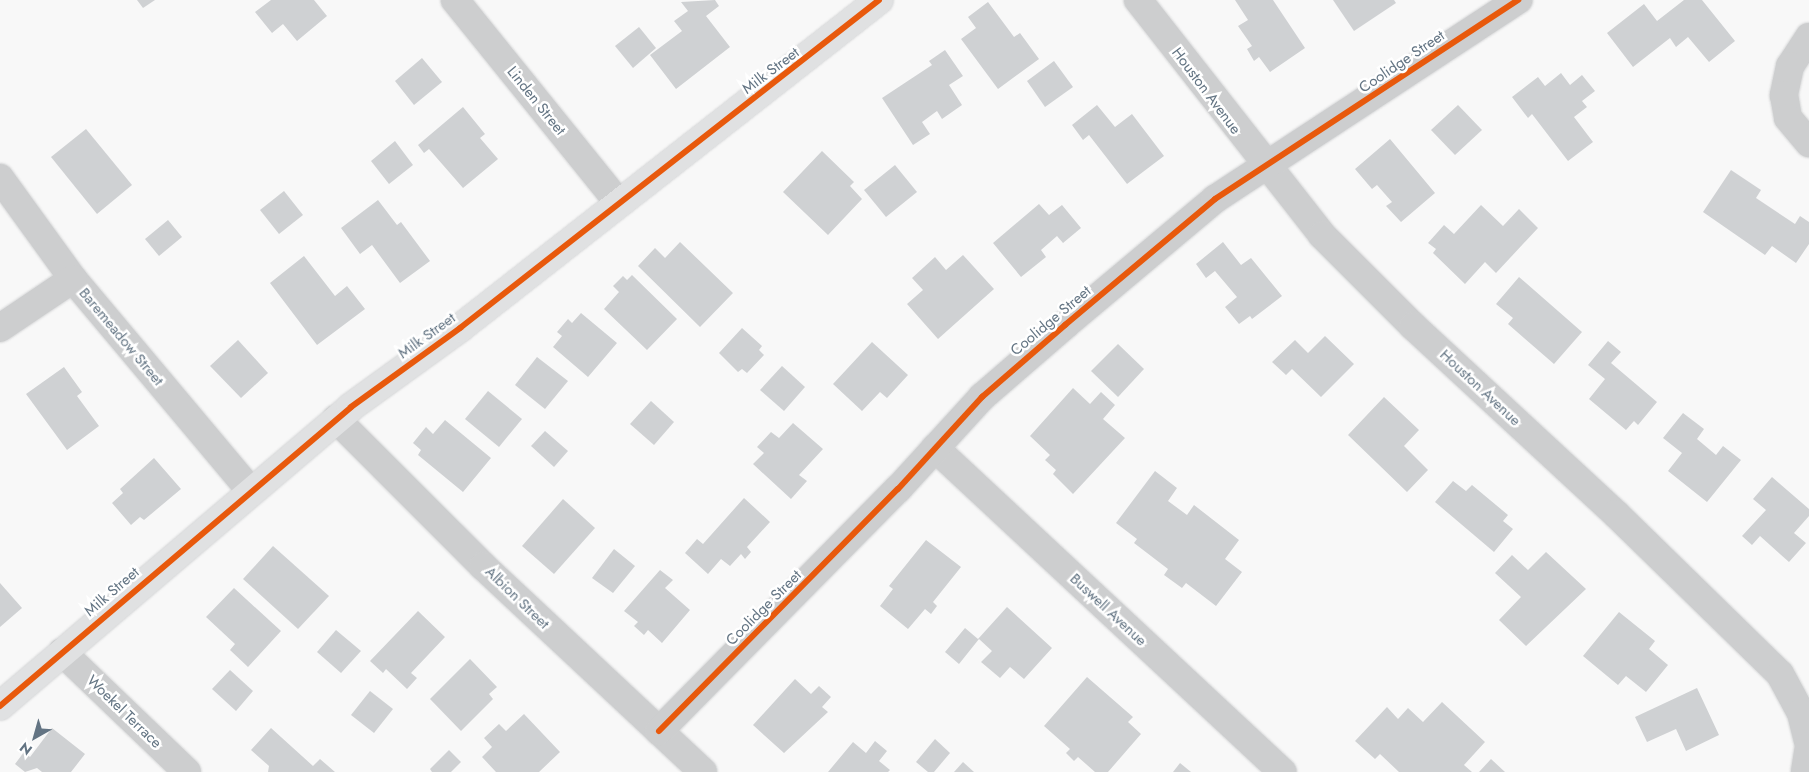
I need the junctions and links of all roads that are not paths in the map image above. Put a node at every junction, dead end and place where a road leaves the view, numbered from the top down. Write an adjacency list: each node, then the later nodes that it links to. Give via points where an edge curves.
1 (455, 0): 9 (street, Linden Street)
2 (880, 0): 9 (street, Milk Street)
3 (1138, 0): 7 (street, Houston Avenue)
4 (1518, 0): 7 (street, Coolidge Street)
5 (1809, 37): 6 (street, via 1790,66 1784,95 1788,118)
6 (1809, 143)
7 (1266, 168): 13 (street, Coolidge Street, via 1215,199 1072,319 982,397); 21 (street, Houston Avenue, via 1322,235 1412,326 1616,514 1780,674 1801,713 1808,746)
8 (0, 178): 10 (street, Baremeadow Street)
9 (618, 202): 12 (street, Milk Street, via 460,328)
10 (72, 279): 11 (street); 14 (street, Baremeadow Street)
11 (0, 328)
12 (336, 419): 14 (street, Milk Street); 17 (street, Albion Street, via 469,552)
13 (935, 448): 17 (street, Coolidge Street); 20 (street, Buswell Avenue)
14 (250, 490): 15 (street, Milk Street)
15 (62, 652): 16 (street, Milk Street); 18 (street, Woekel Terrace)
16 (0, 706)
17 (659, 731): 19 (street, Albion Street)
18 (186, 772)
19 (703, 772)
20 (1282, 772)
21 (1805, 772)

